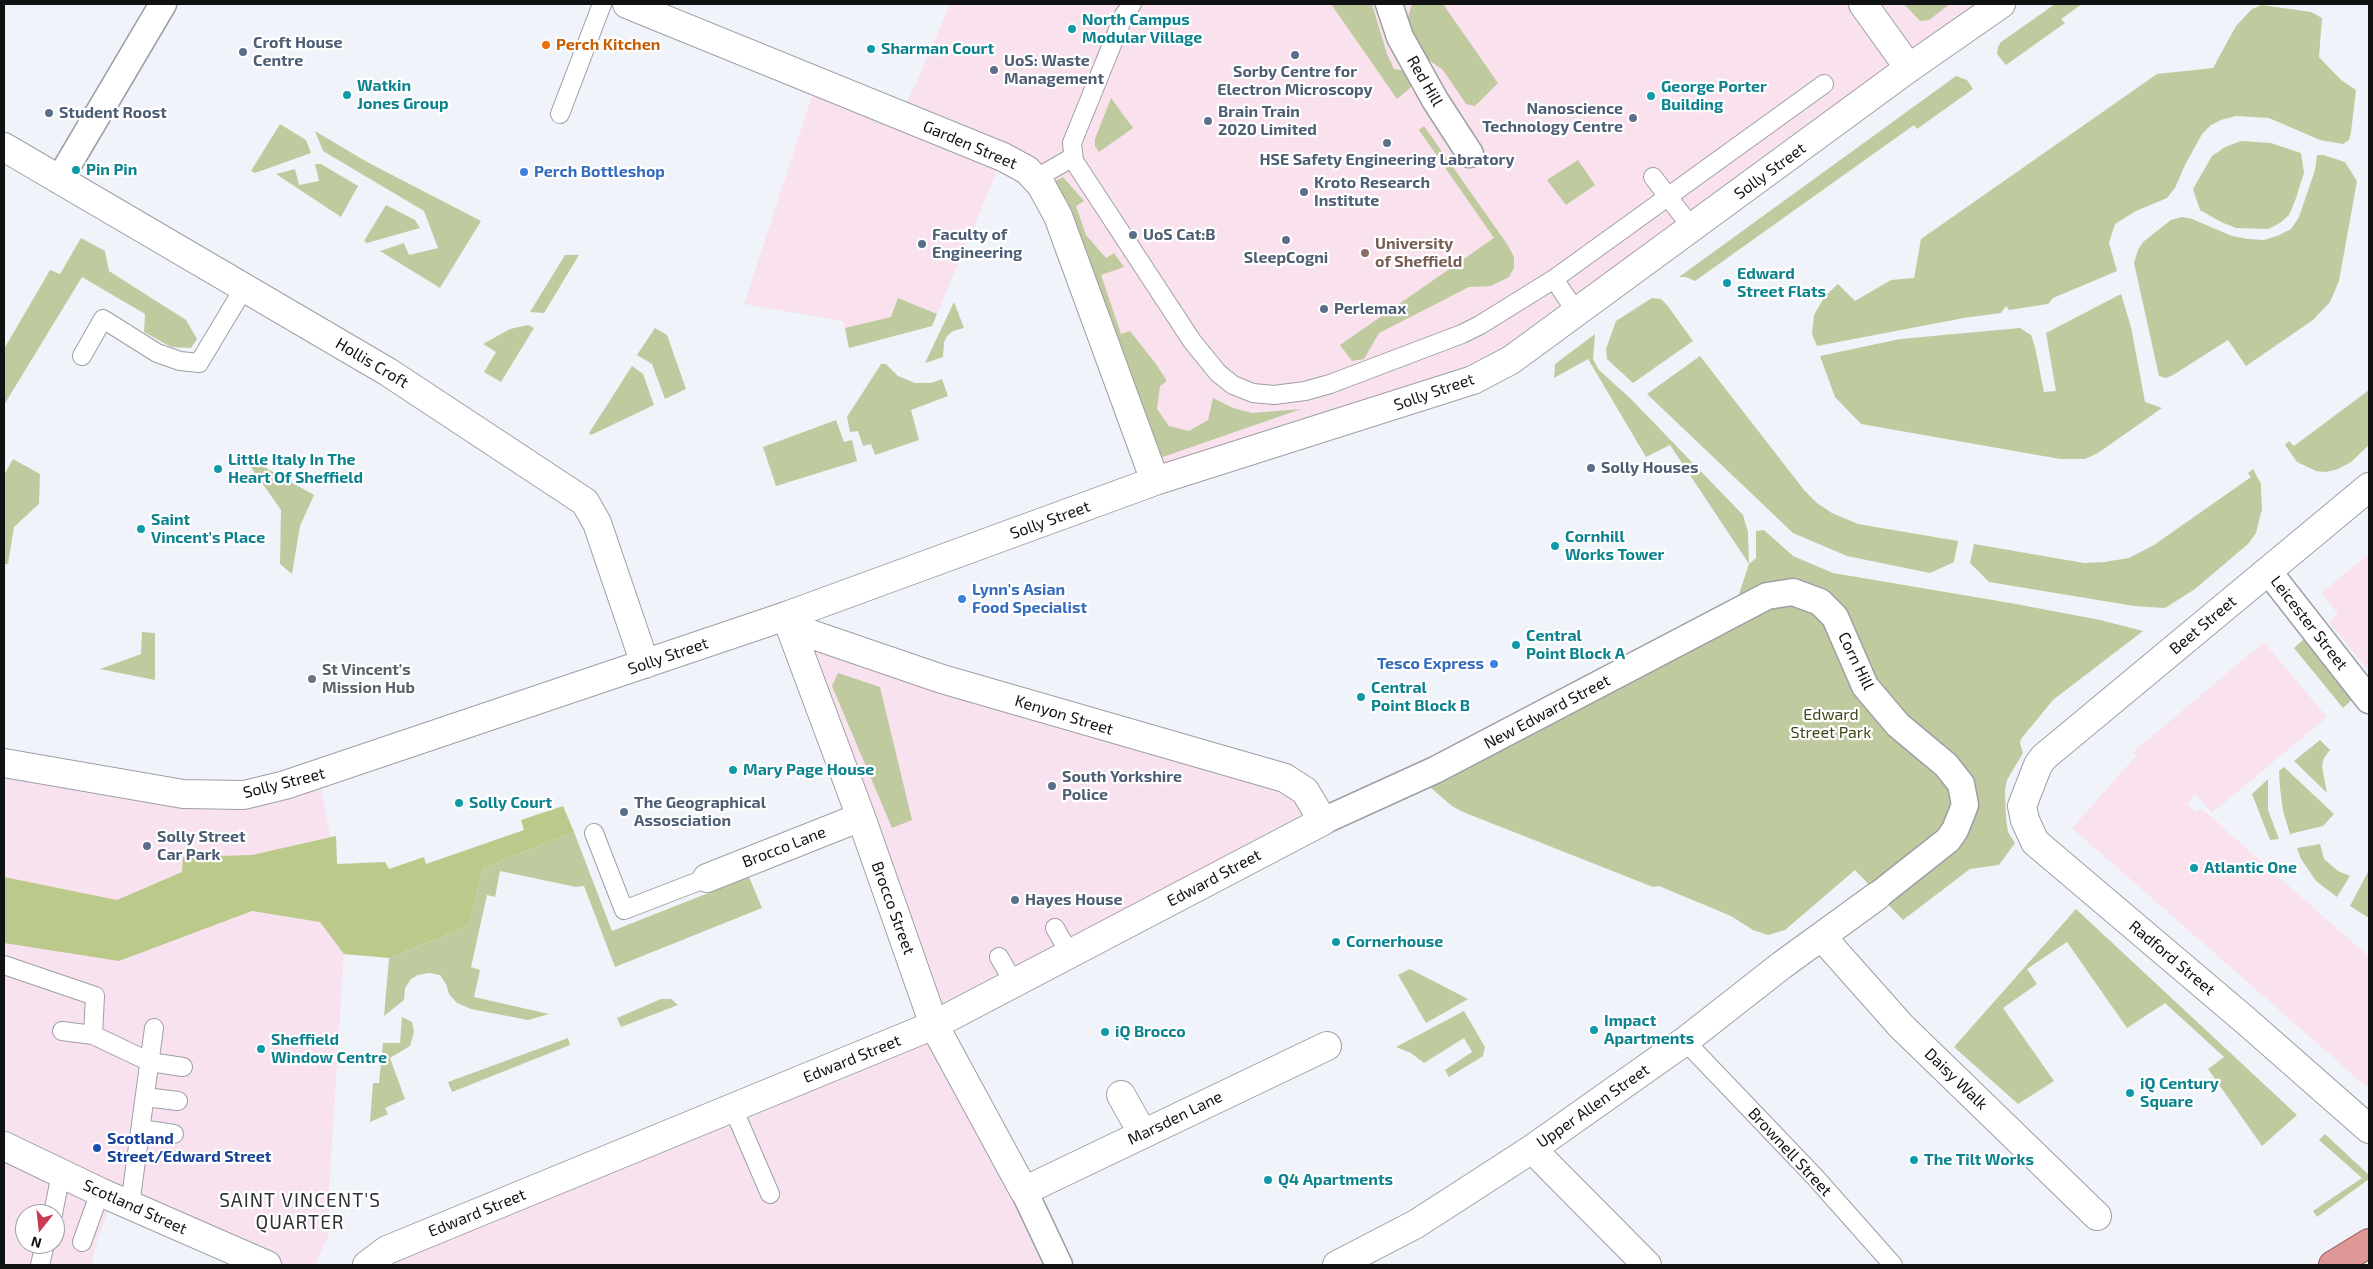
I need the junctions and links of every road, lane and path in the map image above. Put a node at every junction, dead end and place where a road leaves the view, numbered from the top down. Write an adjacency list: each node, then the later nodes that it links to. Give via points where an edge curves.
1 (163, 4): 16 (street)
2 (602, 4): 10 (lane)
3 (627, 4): 15 (street, Garden Street, via 1003,157 1027,170)
4 (1132, 4): 13 (lane, via 1124,14 1072,143)
5 (1389, 4): 12 (street, Red Hill, via 1400,37)
6 (1863, 4): 8 (street)
7 (2001, 4): 8 (street, Solly Street)
8 (1909, 68): 18 (street, Solly Street)
9 (1824, 84): 17 (lane)
10 (560, 114)
11 (4, 147): 16 (street, Hollis Croft)
12 (1470, 154)
13 (1073, 157): 15 (lane); 19 (lane, via 1192,341 1233,385 1253,393 1305,392 1436,344 1480,325)
14 (1653, 177): 17 (lane)
15 (1035, 179): 23 (street, Garden Street, via 1058,216)
16 (59, 180): 20 (street, Hollis Croft)
17 (1669, 197): 18 (lane); 19 (lane)
18 (1692, 228): 21 (street, Solly Street)
19 (1554, 279): 21 (lane)
20 (244, 288): 22 (lane, via 199,363 157,353 103,319); 28 (street, Hollis Croft, via 388,372 585,502 597,523)
21 (1577, 313): 23 (street, Solly Street, via 1511,360 1473,380)
22 (82, 356)
23 (1154, 481): 27 (street, Solly Street)
24 (2369, 487): 25 (street, Beet Street)
25 (2268, 571): 29 (street, Leicester Street); 31 (street, Beet Street)
26 (1767, 596): 32 (street, Corn Hill, via 1793,592 1808,596 1820,602 1835,617 1865,686 1898,725 1946,765 1961,784); 34 (street, New Edward Street, via 1435,770)
27 (788, 622): 28 (street, Solly Street); 33 (street, Brocco Street); 34 (street, Kenyon Street, via 951,682 1285,778 1304,791)
28 (645, 664): 30 (street, Solly Street, via 319,775 244,795 208,796 156,791)
29 (2369, 700)
30 (4, 763)
31 (2038, 765): 57 (street, Radford Street, via 2022,806 2035,842)
32 (1965, 805): 37 (street, Upper Allen Street, via 1948,840)
33 (861, 817): 36 (street, Brocco Lane); 44 (street, Brocco Street)
34 (1322, 821): 40 (street, Edward Street)
35 (594, 833): 36 (lane, via 624,910)
36 (707, 878)
37 (1877, 896): 39 (street, Upper Allen Street)
38 (1055, 928): 40 (lane)
39 (1822, 937): 48 (street, Upper Allen Street); 68 (street, Daisy Walk, via 1901,1026)
40 (1070, 954): 43 (street, Edward Street)
41 (999, 956): 43 (lane)
42 (4, 965): 47 (lane, via 95,996)
43 (1014, 983): 44 (street, Edward Street)
44 (934, 1025): 55 (street, Edward Street); 63 (street, Brocco Street)
45 (154, 1028): 50 (lane)
46 (62, 1032): 47 (lane)
47 (93, 1035): 50 (lane)
48 (1686, 1041): 61 (street, Upper Allen Street); 76 (lane, Brownell Street)
49 (1327, 1046): 59 (street, Marsden Lane)
50 (150, 1062): 51 (lane); 53 (lane)
51 (182, 1067)
52 (1121, 1095): 59 (street)
53 (145, 1096): 54 (lane); 56 (lane)
54 (178, 1101)
55 (733, 1108): 65 (lane); 72 (street, Edward Street, via 387,1250)
56 (141, 1129): 58 (lane); 67 (lane)
57 (2369, 1129)
58 (174, 1134)
59 (1143, 1134): 63 (street, Marsden Lane)
60 (4, 1146): 62 (street, Scotland Street)
61 (1532, 1149): 74 (street, Upper Allen Street, via 1416,1224); 75 (street)
62 (61, 1173): 64 (street, Scotland Street); 66 (lane)
63 (1024, 1191): 73 (street)
64 (100, 1192): 67 (street, Scotland Street); 69 (lane)
65 (770, 1194)
66 (55, 1204)
67 (130, 1205): 71 (street, Scotland Street)
68 (2096, 1216)
69 (82, 1242)
70 (2369, 1243): 77 (highway)
71 (267, 1265)
72 (367, 1265)
73 (1059, 1265)
74 (1336, 1265)
75 (1647, 1265)
76 (1893, 1265)
77 (2333, 1265)

